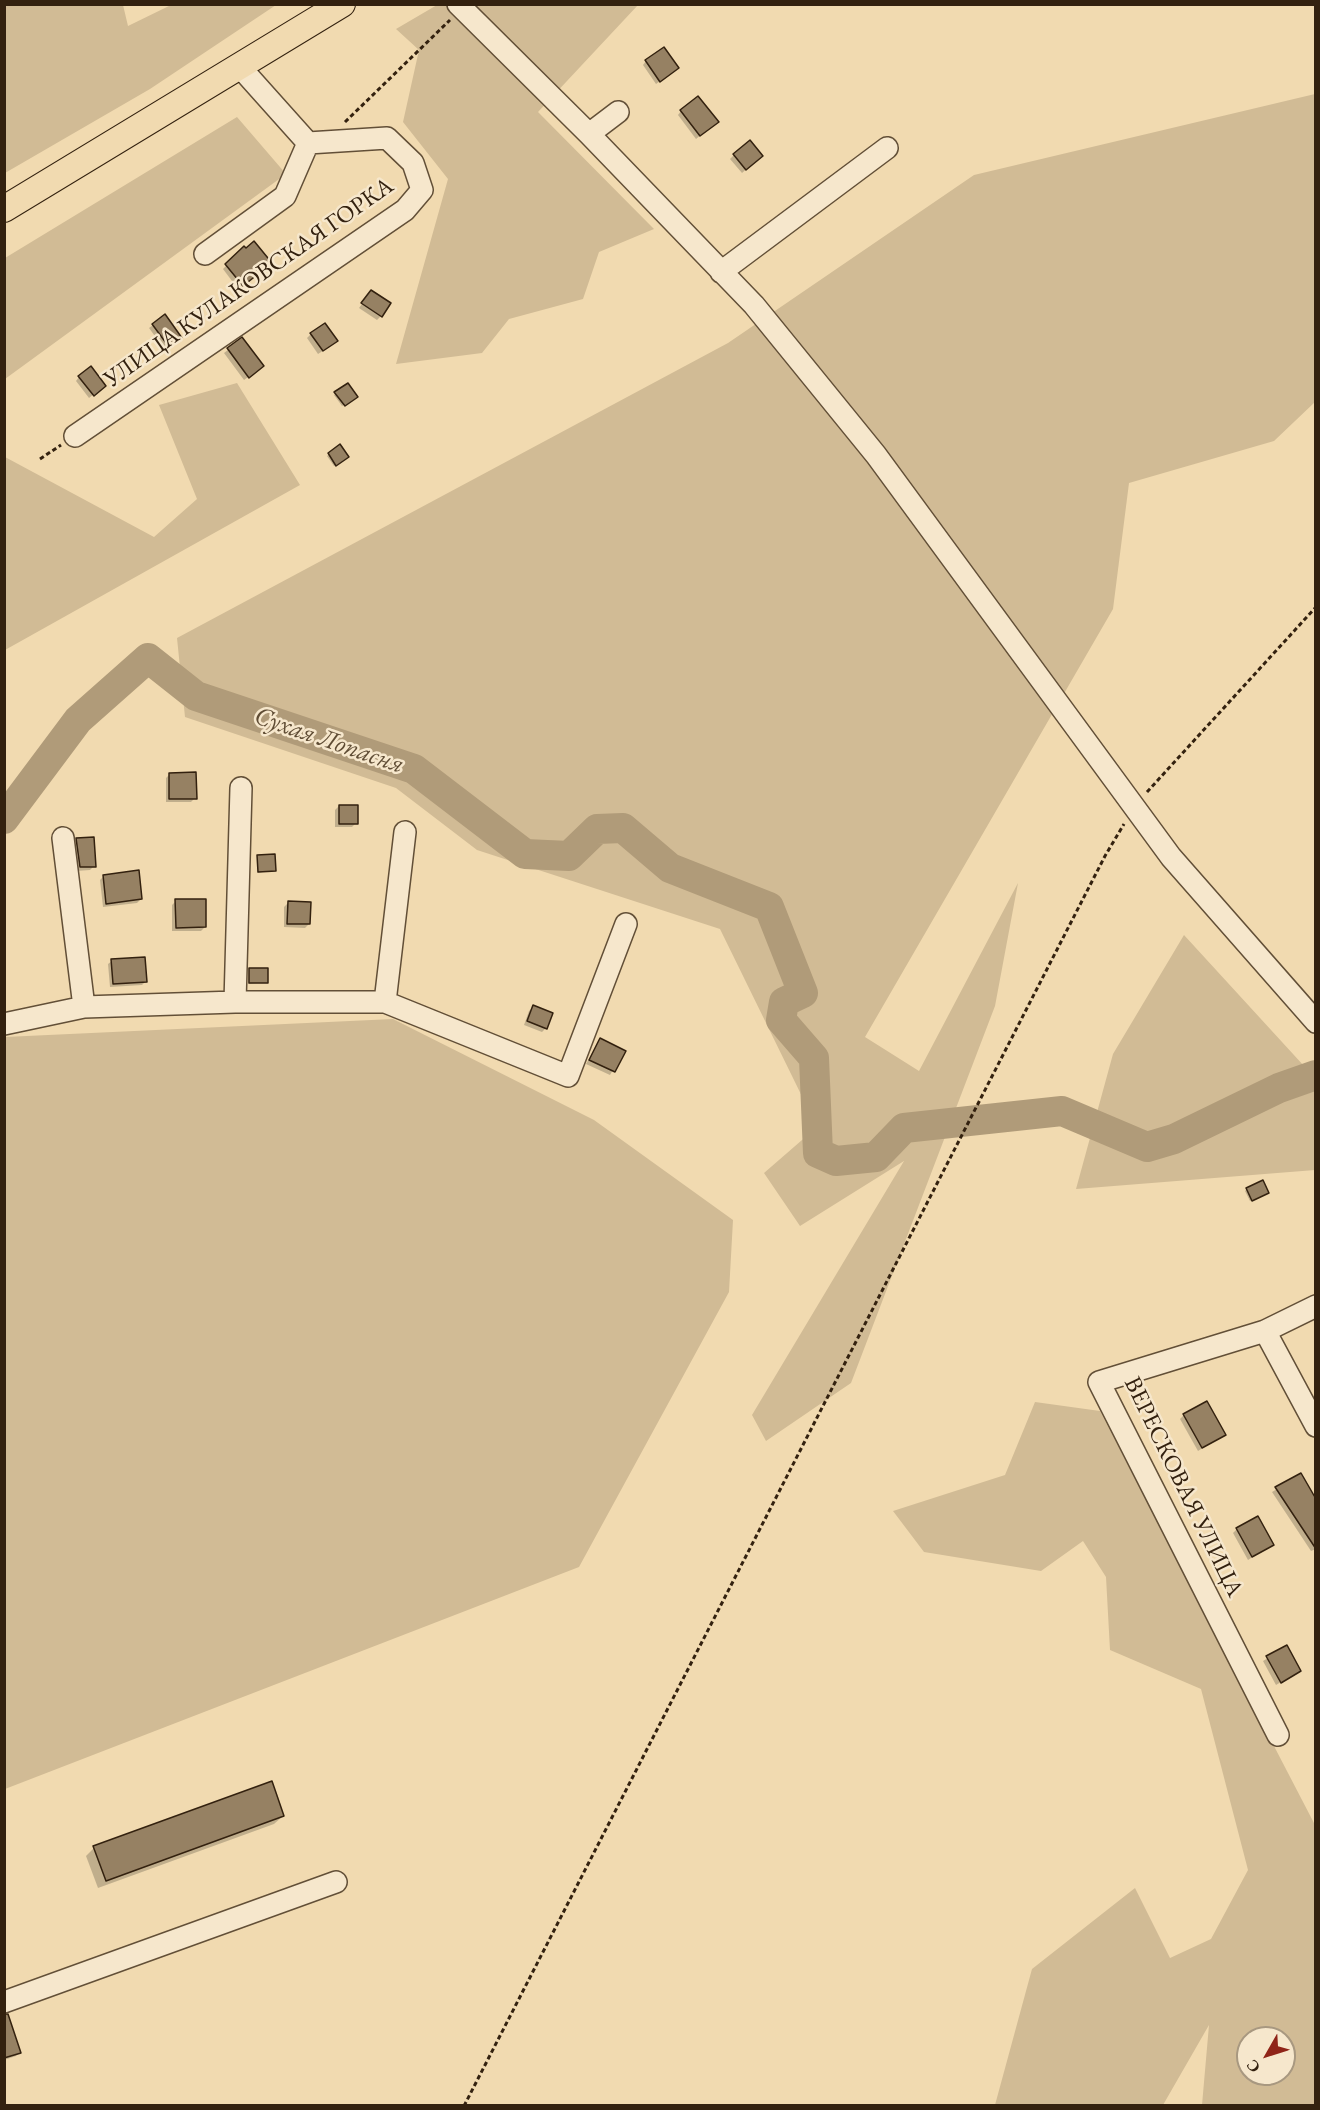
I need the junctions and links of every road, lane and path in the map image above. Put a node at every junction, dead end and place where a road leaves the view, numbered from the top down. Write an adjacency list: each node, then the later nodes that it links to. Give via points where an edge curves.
1 (342, 4): 3 (main road)
2 (454, 12): 5 (street); 6 (path)
3 (240, 67): 6 (street); 8 (main road)
4 (618, 112): 5 (street)
5 (589, 134): 10 (street)
6 (316, 143): 9 (street, via 285,196); 11 (street, УЛИЦА КУЛАКОВСКАЯ ГОРКА, via 387,138 412,163 422,190 405,210)
7 (887, 148): 10 (street)
8 (4, 209)
9 (205, 255)
10 (722, 272): 15 (street, via 754,305 876,455)
11 (75, 436): 12 (path)
12 (40, 459)
13 (1316, 607): 15 (path)
14 (241, 788): 19 (street)
15 (1134, 807): 22 (street, via 1172,857); 30 (path, via 1100,866)
16 (405, 832): 20 (street)
17 (63, 838): 21 (street)
18 (626, 924): 20 (street, via 568,1076)
19 (235, 1002): 20 (street); 21 (street)
20 (385, 1002)
21 (84, 1007): 23 (street)
22 (1316, 1022)
23 (4, 1024)
24 (1316, 1306): 25 (street, ВЕРЕСКОВАЯ УЛИЦА)
25 (1265, 1331): 26 (street); 27 (street, ВЕРЕСКОВАЯ УЛИЦА, via 1099,1382)
26 (1316, 1426)
27 (1278, 1735)
28 (336, 1882): 29 (street)
29 (4, 2002)
30 (464, 2106)

